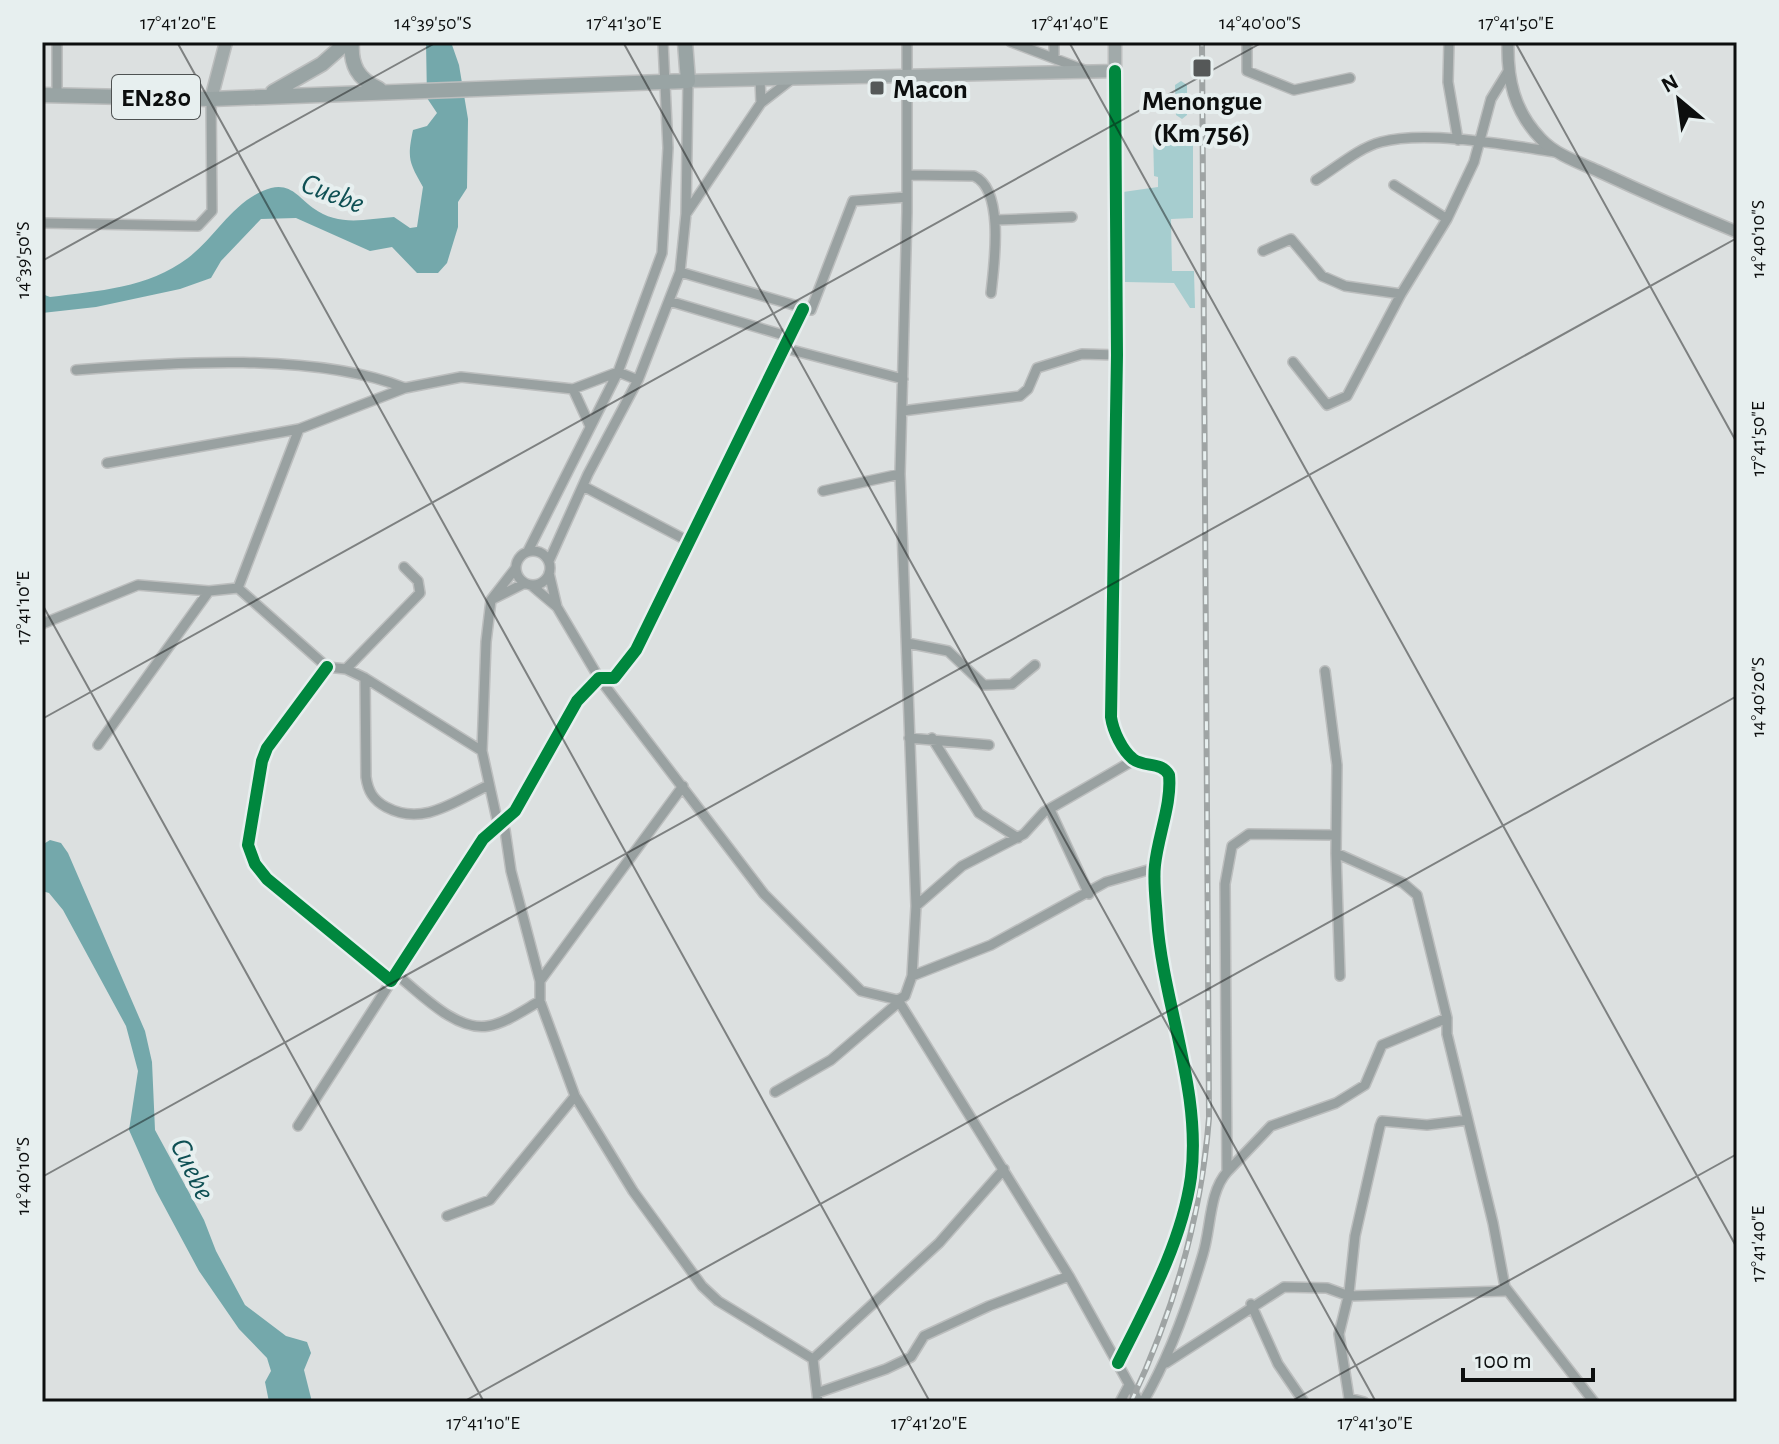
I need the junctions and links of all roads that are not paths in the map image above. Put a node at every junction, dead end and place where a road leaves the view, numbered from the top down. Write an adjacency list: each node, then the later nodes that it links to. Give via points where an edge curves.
1 (57, 42): 25 (street)
2 (226, 42): 26 (main road)
3 (349, 42): 23 (main road, via 357,73); 24 (main road, EN280)
4 (663, 42): 21 (street)
5 (685, 42): 22 (main road)
6 (907, 42): 17 (street)
7 (1011, 42): 13 (street)
8 (1054, 42): 13 (street)
9 (1115, 42): 14 (main road)
10 (1247, 42): 19 (street, via 1247,71 1294,90)
11 (1449, 42): 28 (street, via 1448,82)
12 (1508, 42): 16 (street)
13 (1054, 58): 15 (street)
14 (1115, 71): 15 (main road); 51 (street)
15 (1090, 72): 17 (main road)
16 (1507, 73): 29 (street, via 1491,99); 30 (street, via 1530,127)
17 (908, 77): 18 (main road); 31 (street)
18 (794, 78): 20 (main road); 27 (street)
19 (1350, 78)
20 (760, 79): 22 (main road); 27 (street)
21 (666, 81): 22 (main road, EN280); 23 (main road, EN280); 42 (street)
22 (688, 81): 35 (street)
23 (380, 90): 24 (main road, EN280)
24 (269, 94): 26 (main road, EN280)
25 (49, 95): 26 (main road, EN280)
26 (211, 99): 39 (street, via 212,211 205,221 198,226)
27 (761, 103): 35 (street)
28 (1458, 140): 29 (street); 32 (street, via 1380,142)
29 (1481, 140): 30 (street); 37 (street)
30 (1558, 153): 40 (street)
31 (908, 175): 34 (street); 38 (street, via 979,178)
32 (1316, 180)
33 (1394, 185): 37 (street)
34 (907, 197): 48 (street, via 853,201 811,310); 55 (street)
35 (686, 214): 43 (street)
36 (1072, 217): 38 (street)
37 (1447, 219): 46 (street)
38 (996, 220): 45 (street)
39 (42, 223)
40 (1737, 232)
41 (1263, 251): 46 (street, via 1291,239 1322,276 1345,286)
42 (662, 253): 43 (street); 54 (street)
43 (683, 255): 44 (street)
44 (680, 272): 47 (street); 48 (street)
45 (991, 293)
46 (1401, 294): 52 (street, via 1343,400 1327,405)
47 (669, 301): 49 (street); 56 (street)
48 (803, 309): 49 (street)
49 (790, 337): 50 (street)
50 (784, 348): 55 (street); 68 (street)
51 (1117, 355): 59 (street, via 1082,354 1037,368 1020,396); 92 (street, via 1111,717)
52 (1293, 362)
53 (76, 370): 57 (street, via 288,366 353,371)
54 (618, 372): 56 (street); 58 (street); 60 (street)
55 (903, 379): 59 (street)
56 (638, 380): 64 (street)
57 (405, 388): 58 (street, via 461,377); 61 (street)
58 (573, 389): 60 (street)
59 (902, 411): 65 (street)
60 (590, 426): 63 (street)
61 (299, 429): 62 (street); 75 (street)
62 (107, 463)
63 (569, 464): 64 (street); 69 (street)
64 (588, 474): 66 (street)
65 (900, 474): 67 (street); 80 (street)
66 (583, 486): 68 (street); 70 (street)
67 (823, 491)
68 (690, 542): 86 (street, via 636,650 614,678)
69 (528, 551): 70 (street, via 541,552); 72 (street)
70 (549, 561): 73 (street)
71 (404, 567): 83 (street, via 418,581 420,593)
72 (515, 569): 74 (street); 77 (street)
73 (549, 573): 74 (street, via 542,583); 78 (street)
74 (528, 584): 77 (street); 78 (street)
75 (238, 588): 76 (street); 82 (street)
76 (209, 591): 79 (street, via 138,585); 89 (street)
77 (491, 600): 91 (street)
78 (557, 607): 86 (street)
79 (42, 624)
80 (907, 643): 81 (street, via 948,651 984,685 1012,684); 87 (street)
81 (1035, 665)
82 (327, 667): 83 (street); 105 (street, via 267,748 248,845 267,879)
83 (346, 669): 85 (street)
84 (1325, 671): 97 (street, via 1337,765)
85 (365, 678): 91 (street); 93 (street, via 366,777 368,791 382,805 398,813 426,815)
86 (599, 678): 94 (street); 96 (street, via 577,701 515,811)
87 (909, 738): 88 (street); 102 (street)
88 (932, 738): 90 (street); 98 (street, via 979,813)
89 (98, 745)
90 (989, 745)
91 (482, 751): 93 (street)
92 (1134, 760): 95 (street); 100 (street, via 1163,767 1169,775)
93 (489, 785): 96 (street)
94 (683, 786): 106 (street); 108 (street, via 792,925 861,991)
95 (1050, 810): 98 (street); 101 (street)
96 (498, 824): 105 (street); 106 (street, via 505,830)
97 (1334, 835): 99 (street); 115 (street, via 1249,834 1232,846 1225,884)
98 (1018, 838): 102 (street, via 962,866)
99 (1336, 853): 104 (street); 109 (street, via 1403,883 1417,895)
100 (1155, 868): 101 (street, via 1106,882); 122 (street, via 1161,966 1187,1093 1191,1177 1177,1234)
101 (1089, 894): 103 (street, via 980,950)
102 (916, 906): 103 (street)
103 (912, 976): 108 (street)
104 (1340, 976)
105 (393, 977): 107 (street, via 476,1027 496,1024); 113 (street)
106 (540, 981): 107 (street)
107 (540, 1001): 111 (street)
108 (899, 1001): 110 (street, via 831,1060); 114 (street)
109 (1447, 1018): 112 (street); 115 (street, via 1382,1045 1365,1085 1336,1103 1271,1126)
110 (775, 1092)
111 (575, 1096): 116 (street, via 490,1200); 121 (street, via 633,1191 702,1286)
112 (1468, 1120): 118 (street); 119 (street, via 1427,1125 1382,1121 1355,1236)
113 (298, 1126)
114 (1004, 1169): 117 (street); 121 (street, via 939,1243)
115 (1227, 1172): 123 (street, via 1219,1181 1204,1251)
116 (447, 1216)
117 (1069, 1276): 122 (street); 125 (street, via 924,1336 911,1357)
118 (1505, 1287): 119 (street); 130 (street)
119 (1349, 1293): 120 (street, via 1284,1287); 129 (street, via 1339,1334 1349,1398)
120 (1251, 1304): 123 (street); 128 (street, via 1278,1364)
121 (813, 1359): 125 (street)
122 (1118, 1363): 124 (street)
123 (1166, 1363): 127 (street)
124 (1129, 1385): 126 (street); 127 (street)
125 (818, 1398)
126 (1120, 1402)
127 (1141, 1402)
128 (1304, 1402)
129 (1364, 1402)
130 (1594, 1402)

